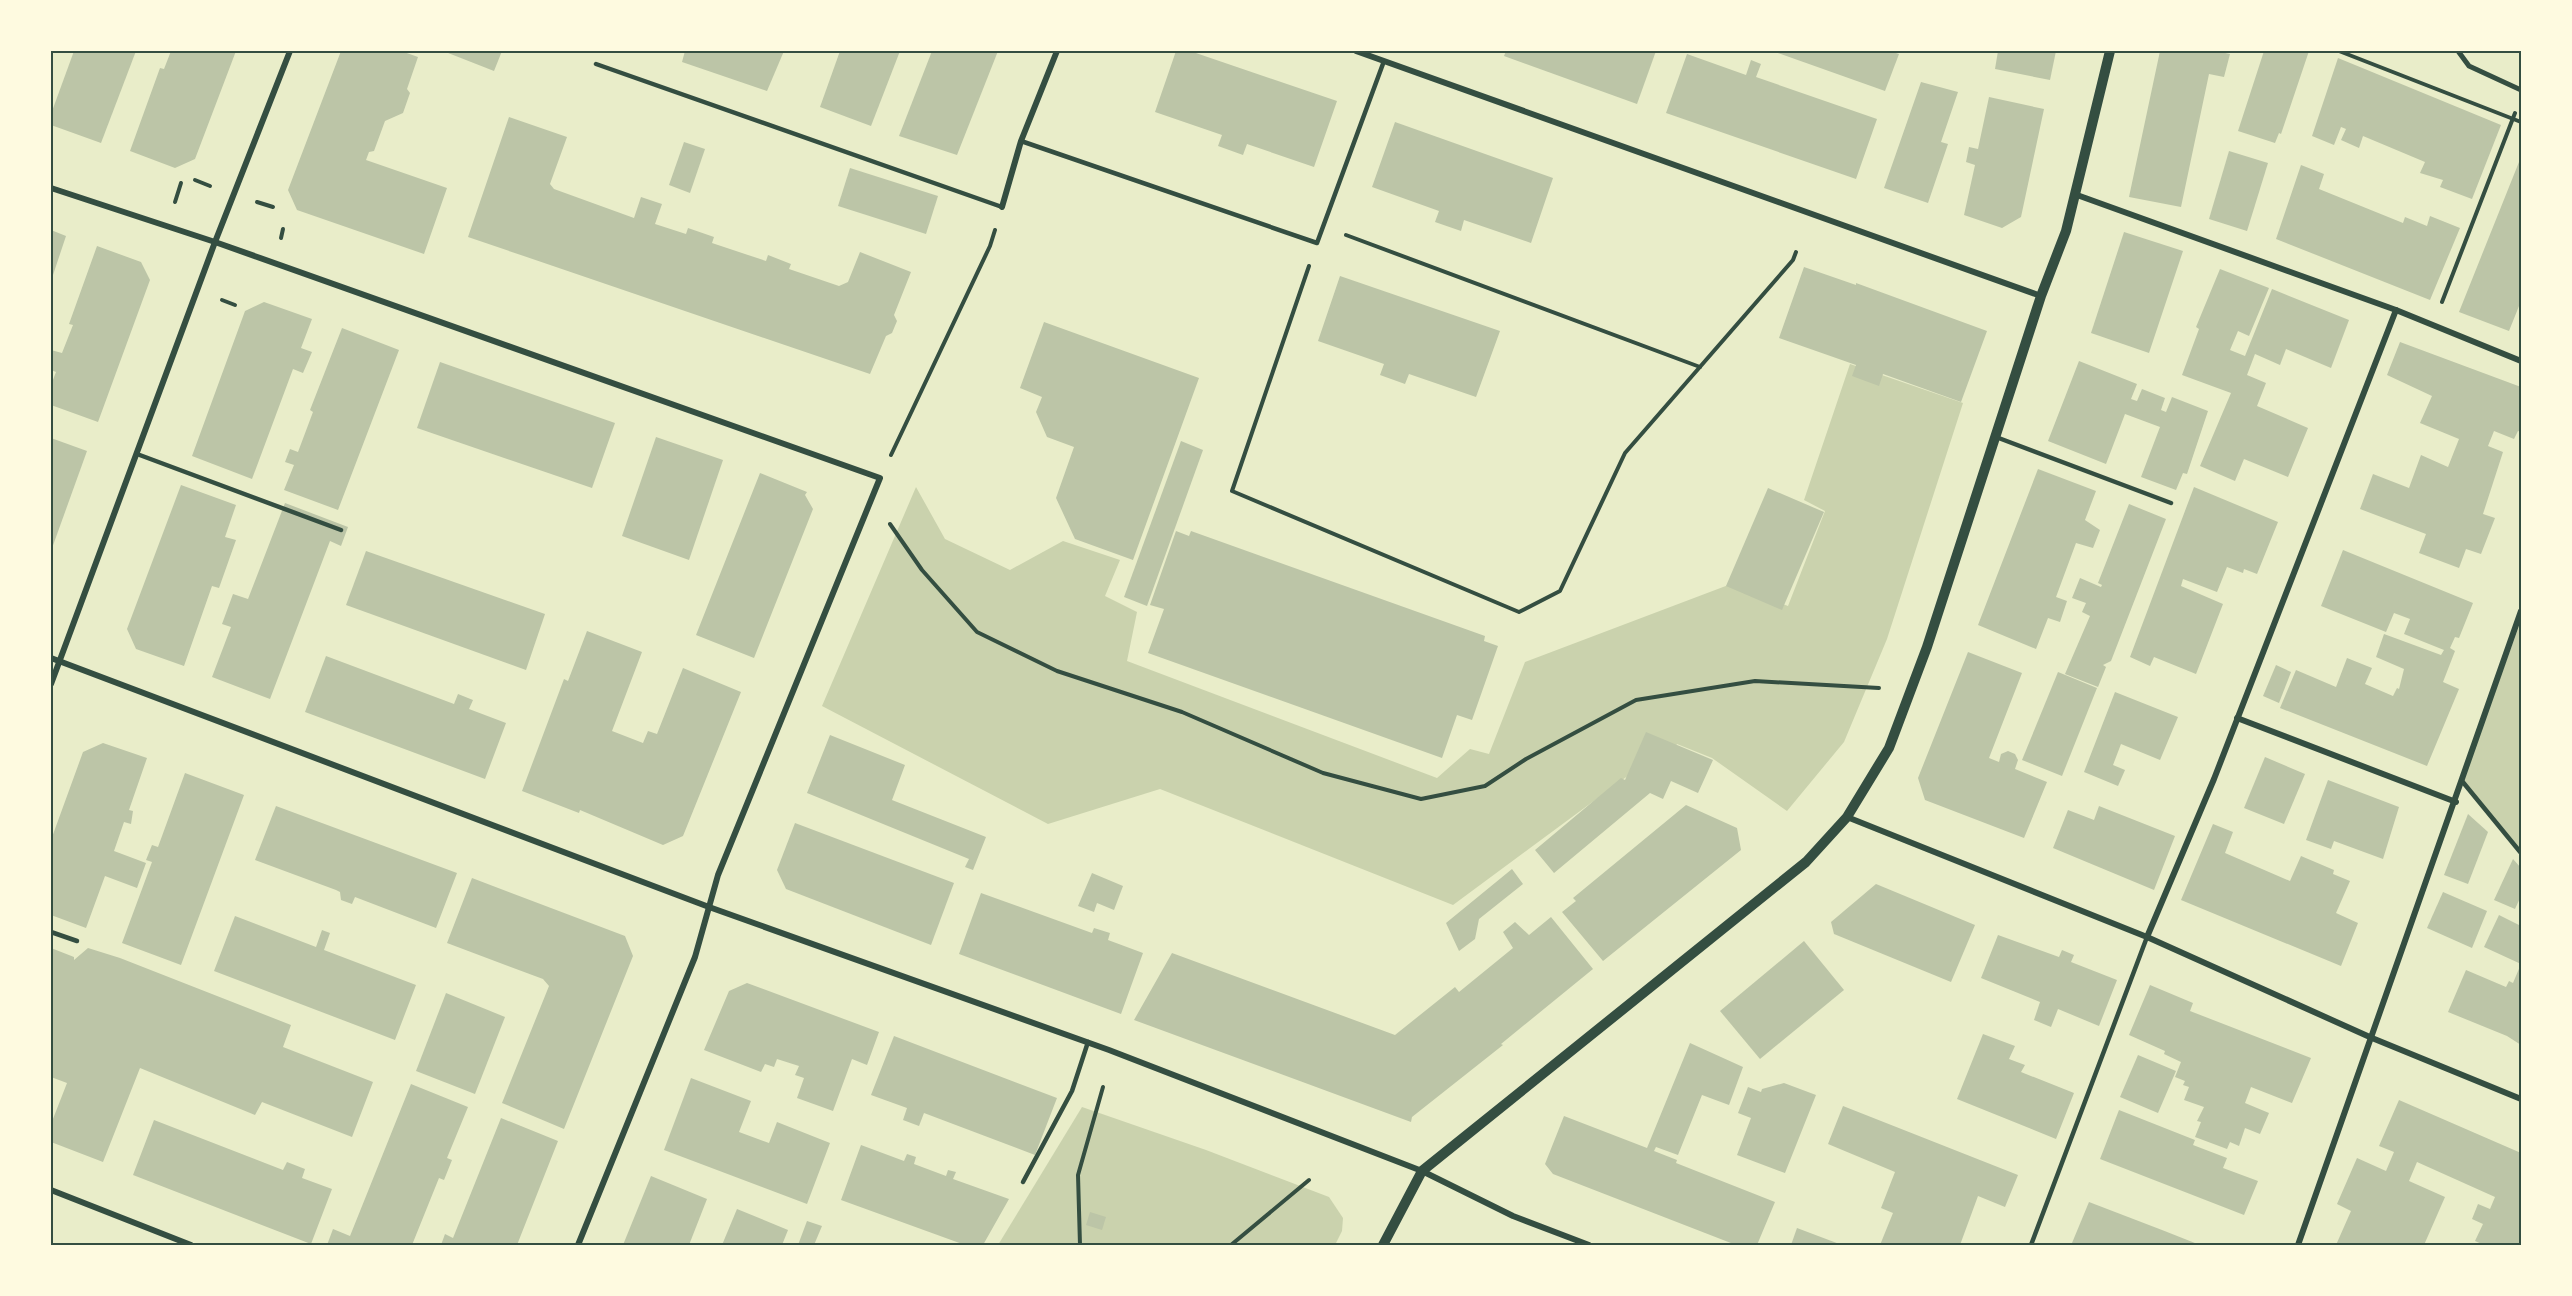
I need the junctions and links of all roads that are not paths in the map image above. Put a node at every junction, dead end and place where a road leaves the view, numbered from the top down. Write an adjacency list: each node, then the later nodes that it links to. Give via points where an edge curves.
1 (290, 51): 13 (street)
2 (1057, 51): 9 (street)
3 (1356, 51): 6 (street)
4 (2110, 51): 11 (street)
5 (2458, 51): 8 (street, via 2469,66)
6 (1384, 61): 9 (lane, via 1317,243); 14 (street)
7 (596, 64): 12 (lane)
8 (2521, 90)
9 (1021, 141): 12 (street)
10 (51, 188): 13 (street)
11 (2077, 195): 14 (street); 15 (street)
12 (1002, 207)
13 (215, 242): 18 (street); 30 (street, via 880,478 718,875)
14 (2041, 296): 17 (street)
15 (2396, 309): 16 (street); 25 (street)
16 (2521, 361)
17 (1996, 437): 19 (lane); 28 (street, via 1927,647 1889,748)
18 (137, 454): 20 (lane); 23 (street)
19 (2171, 503)
20 (341, 530)
21 (2521, 611): 26 (street)
22 (51, 658): 23 (street)
23 (60, 662): 24 (street); 30 (street)
24 (51, 684)
25 (2237, 718): 27 (street); 32 (street)
26 (2462, 781): 27 (street); 29 (lane)
27 (2456, 802): 34 (street)
28 (1847, 816): 32 (street); 37 (street, via 1806,862)
29 (2521, 853)
30 (709, 907): 35 (street); 41 (street, via 695,957)
31 (51, 932): 33 (lane)
32 (2147, 937): 34 (street); 44 (lane)
33 (77, 941)
34 (2372, 1038): 36 (street); 45 (street)
35 (1088, 1042): 37 (street); 38 (lane, via 1072,1091)
36 (2521, 1099)
37 (1422, 1171): 42 (street); 43 (street, via 1513,1216)
38 (1023, 1182)
39 (51, 1190): 40 (street)
40 (191, 1245)
41 (578, 1245)
42 (1383, 1245)
43 (1589, 1245)
44 (2031, 1245)
45 (2298, 1245)

